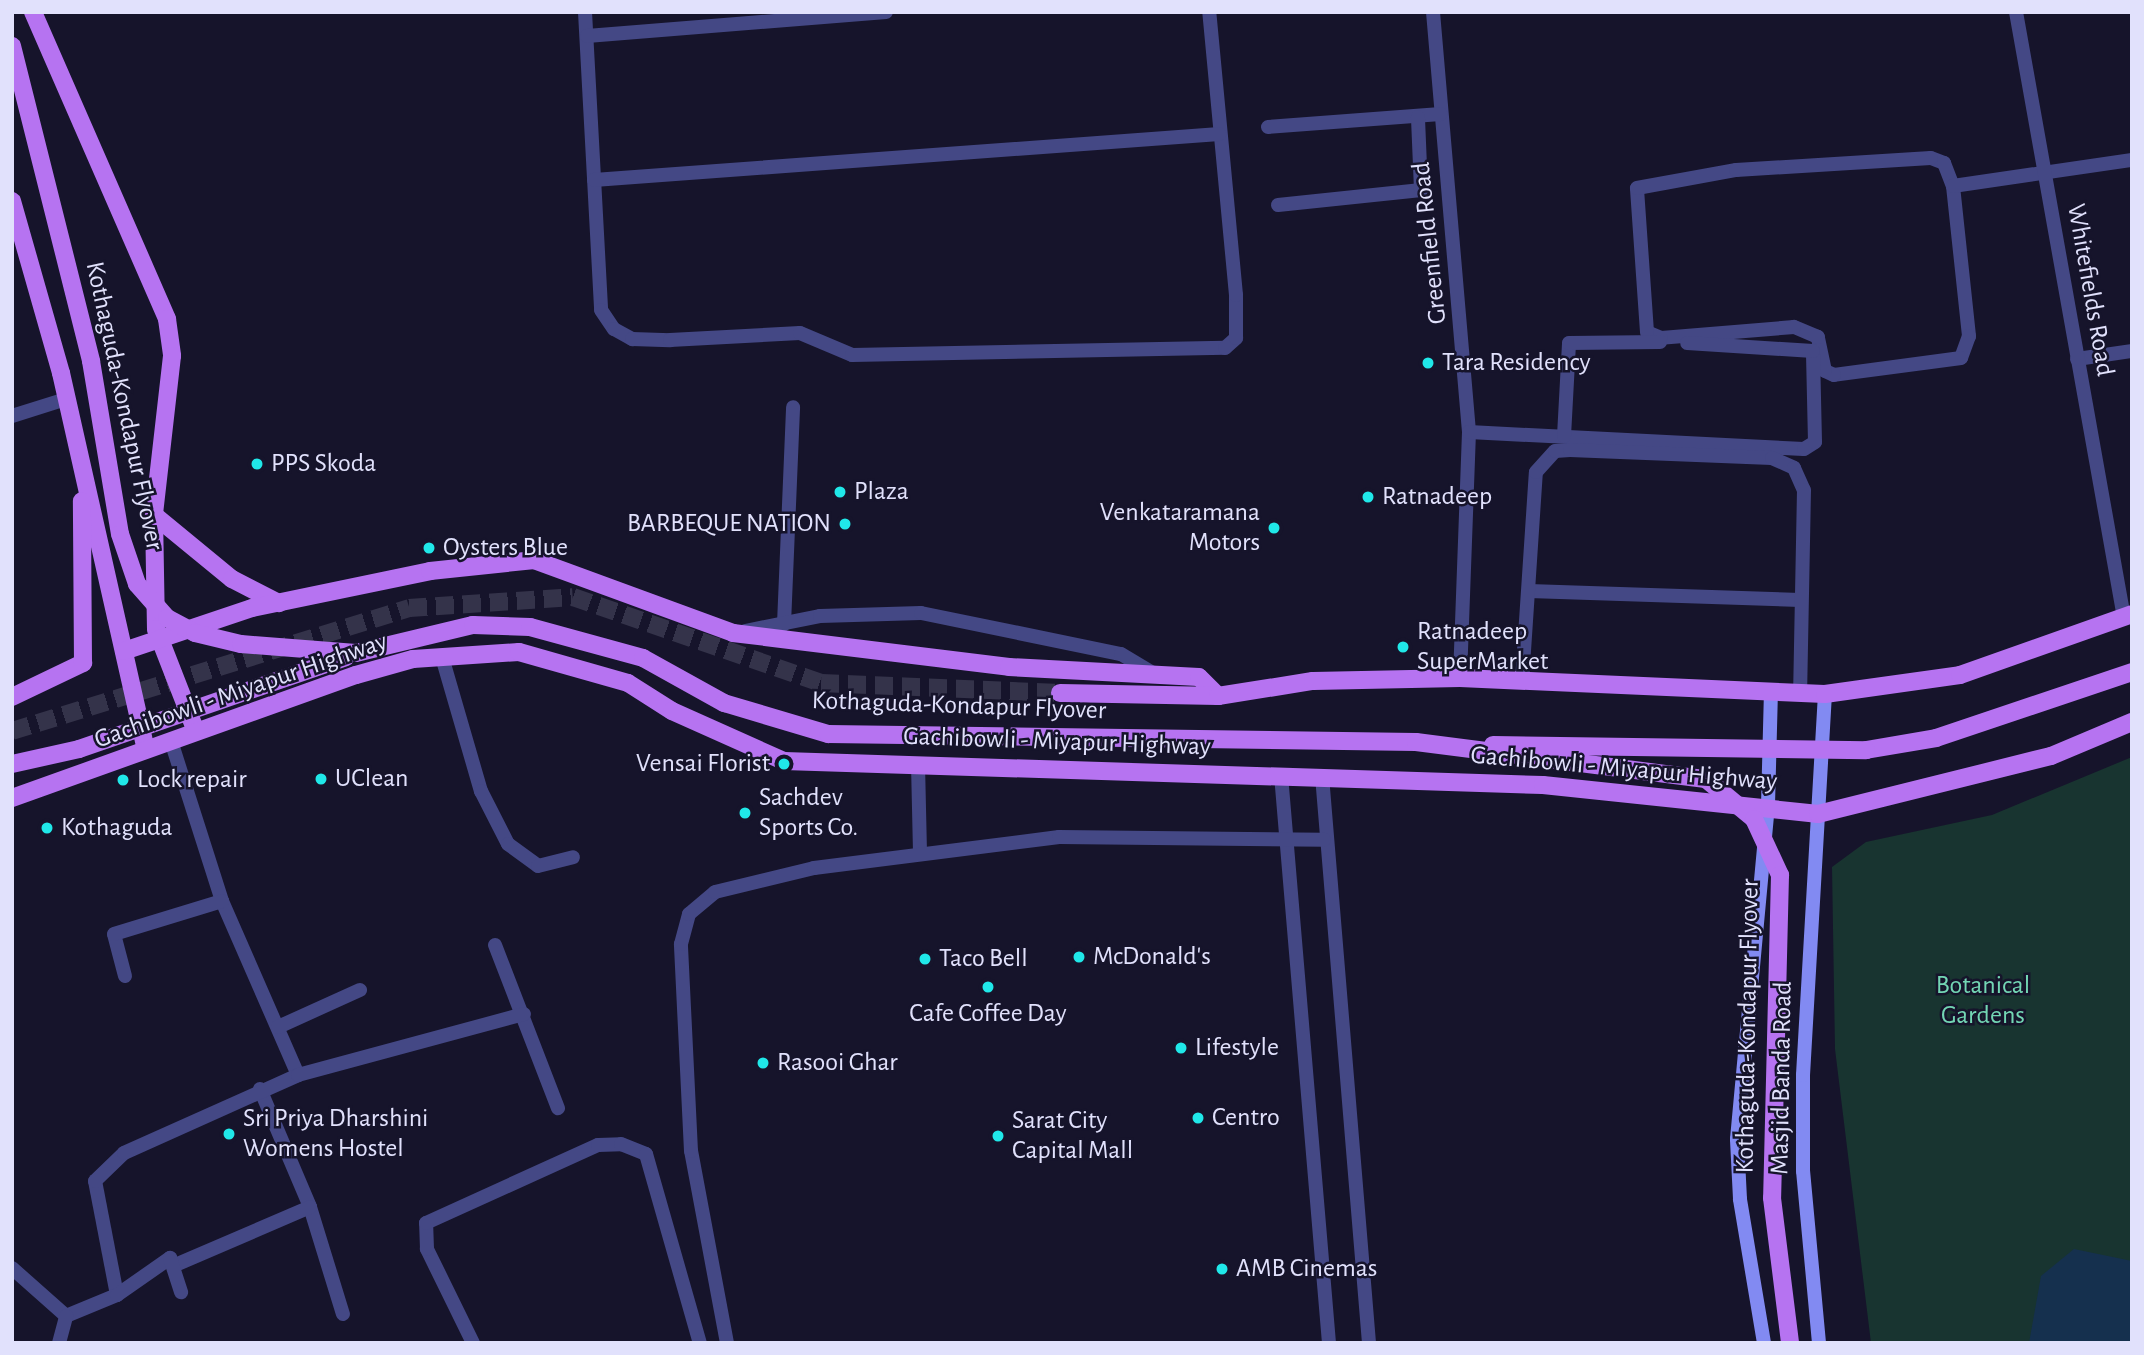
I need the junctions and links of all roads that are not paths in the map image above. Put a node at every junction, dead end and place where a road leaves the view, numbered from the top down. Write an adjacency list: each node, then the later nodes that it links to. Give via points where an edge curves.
1 (33, 12): 29 (main road, via 167,319 172,356)
2 (585, 12): 7 (street)
3 (886, 12): 7 (street)
4 (1209, 12): 13 (street)
5 (1433, 12): 9 (street, Greenfield Road)
6 (2016, 12): 16 (street, Whitefields Road)
7 (587, 36): 17 (street)
8 (12, 46): 38 (main road, Kothaguda-Kondapur Flyover, bridge, via 91,361 120,534 137,584 167,618 195,633 241,644)
9 (1441, 114): 10 (street); 12 (street, Greenfield Road)
10 (1418, 117): 11 (street); 14 (street)
11 (1268, 127)
12 (1443, 131): 14 (street); 26 (street, Greenfield Road)
13 (1219, 134): 17 (street); 17 (street, via 1236,338 1225,348 1171,353 852,355 800,333 632,339 614,329 601,310)
14 (1420, 134): 20 (street, via 1425,180 1417,192)
15 (2132, 160): 16 (street)
16 (2045, 174): 18 (street); 22 (street, Whitefields Road)
17 (594, 180)
18 (1953, 186): 18 (street, via 1944,163 1931,158 1736,170 1642,185 1635,192 1647,332 1661,338 1794,327 1818,337 1825,371 1834,375 1961,358 1969,336)
19 (12, 201): 23 (main road)
20 (1278, 205)
21 (2132, 351): 22 (street)
22 (2077, 359): 33 (street, Whitefields Road)
23 (66, 399): 25 (street); 28 (main road)
24 (793, 407): 34 (street)
25 (12, 416)
26 (1469, 432): 27 (street); 42 (street, Greenfield Road)
27 (1564, 436): 27 (street, via 1804,449 1818,436 1817,355 1799,346 1573,340)
28 (82, 473): 37 (main road); 49 (main road, via 83,663)
29 (155, 515): 32 (main road, via 232,579); 36 (main road)
30 (1529, 591): 31 (street); 31 (street, via 1536,472 1555,451 1570,450 1785,462 1804,490); 43 (street)
31 (1800, 600): 45 (street)
32 (279, 603): 35 (main road, via 430,571 534,560); 36 (main road)
33 (2128, 616): 47 (main road, Gachibowli - Miyapur Highway, via 1960,675)
34 (784, 624): 35 (street); 41 (street, via 921,613 1121,654)
35 (733, 633): 41 (main road, via 1009,667)
36 (159, 641): 37 (main road); 51 (main road)
37 (124, 651): 54 (main road)
38 (356, 653): 53 (main road, Kothaguda-Kondapur Flyover, via 473,625 530,627 643,658 724,703 828,734); 55 (main road, Kothaguda-Kondapur Flyover, bridge, via 127,734)
39 (442, 657): 51 (main road, Gachibowli - Miyapur Highway, via 356,675); 56 (main road, Gachibowli - Miyapur Highway, via 519,652 572,662 784,761); 65 (street, via 481,791 508,844 538,866)
40 (2132, 672): 53 (main road, Kothaguda-Kondapur Flyover, bridge, via 1936,738 1866,750)
41 (1154, 674): 48 (main road, via 1199,677)
42 (1460, 678): 43 (main road, Gachibowli - Miyapur Highway); 48 (main road, Gachibowli - Miyapur Highway, via 1313,681)
43 (1522, 681): 44 (main road, Gachibowli - Miyapur Highway)
44 (1771, 692): 45 (main road, Gachibowli - Miyapur Highway); 60 (main road, Masjid Banda Road)
45 (1800, 692): 47 (main road, Gachibowli - Miyapur Highway)
46 (1060, 693): 48 (main road, Gachibowli - Miyapur Highway)
47 (1825, 694): 61 (main road, Masjid Banda Road)
48 (1217, 696)
49 (12, 697)
50 (2132, 722): 61 (main road, Gachibowli - Miyapur Highway, via 2051,756)
51 (195, 731): 52 (main road, Gachibowli - Miyapur Highway)
52 (171, 741): 54 (main road, Gachibowli - Miyapur Highway); 66 (street)
53 (1416, 742): 89 (main road, Kothaguda-Kondapur Flyover, bridge, via 1706,779 1754,819 1780,875 1772,1198)
54 (146, 750): 59 (main road, Gachibowli - Miyapur Highway)
55 (12, 764)
56 (918, 764): 57 (main road, Gachibowli - Miyapur Highway); 64 (street)
57 (1282, 775): 58 (main road, Gachibowli - Miyapur Highway); 62 (street)
58 (1322, 776): 60 (main road, Gachibowli - Miyapur Highway, via 1543,785); 63 (street)
59 (12, 798)
60 (1768, 805): 61 (main road, Gachibowli - Miyapur Highway); 88 (main road, Masjid Banda Road, via 1737,1139 1740,1199)
61 (1818, 814): 90 (main road, Masjid Banda Road, via 1802,1171)
62 (1284, 840): 63 (street); 64 (street, via 1059,837); 86 (street)
63 (1324, 840): 87 (street)
64 (920, 854): 85 (street, via 814,868 715,892 689,914 681,944 691,1151)
65 (573, 857)
66 (222, 901): 68 (street, via 114,934); 71 (street)
67 (495, 945): 70 (street)
68 (125, 976)
69 (360, 990): 71 (street)
70 (524, 1014): 72 (street); 74 (street)
71 (278, 1027): 72 (street)
72 (298, 1075): 73 (street)
73 (260, 1089): 75 (street); 79 (street, via 124,1153 97,1173 94,1194)
74 (558, 1108)
75 (310, 1207): 76 (street); 80 (street)
76 (173, 1266): 78 (street); 79 (street, via 170,1258)
77 (12, 1268): 81 (street)
78 (181, 1292)
79 (117, 1295): 81 (street)
80 (343, 1314)
81 (66, 1316): 82 (street)
82 (59, 1343)
83 (472, 1343): 84 (street, via 427,1249 426,1223 598,1145 621,1144 646,1154)
84 (700, 1343)
85 (727, 1343)
86 (1329, 1343)
87 (1369, 1343)
88 (1764, 1343)
89 (1790, 1343)
90 (1819, 1343)

